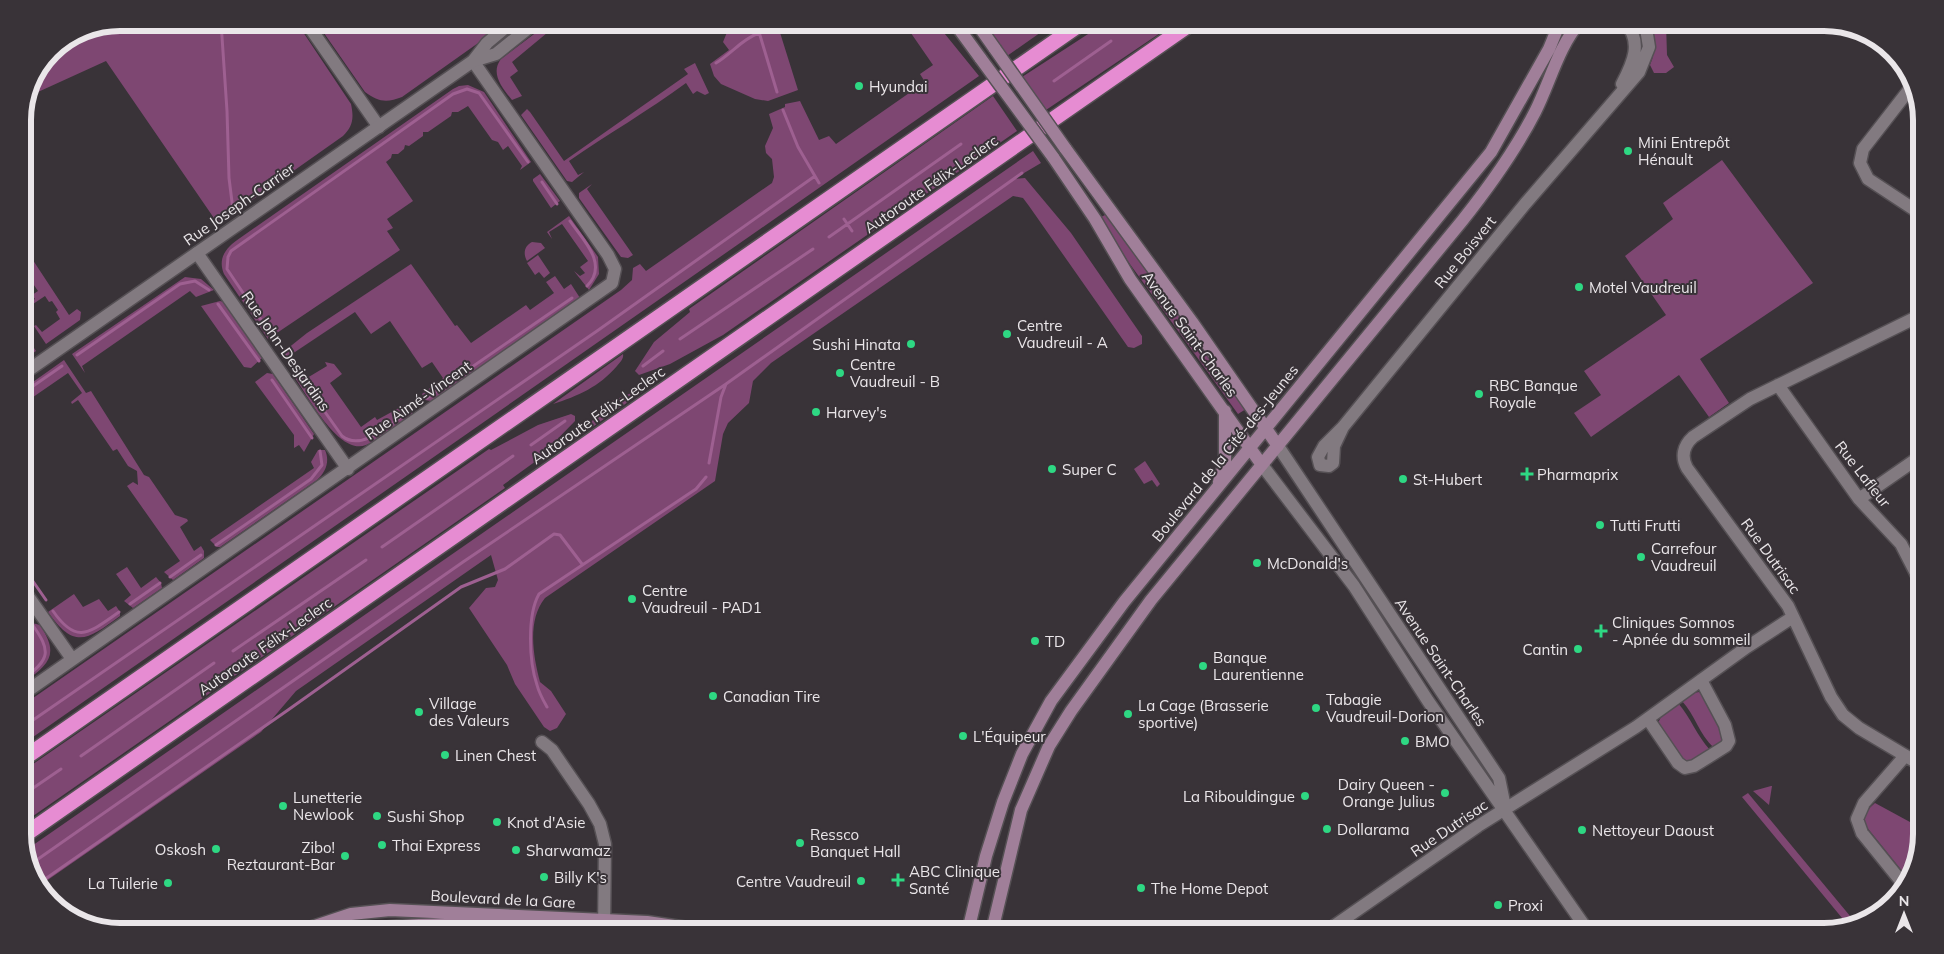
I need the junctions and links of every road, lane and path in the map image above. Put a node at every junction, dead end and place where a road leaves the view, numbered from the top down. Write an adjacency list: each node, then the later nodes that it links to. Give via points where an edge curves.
1 (312, 31): 15 (street)
2 (502, 31): 12 (street, Rue Joseph-Carrier)
3 (525, 31): 12 (street, Rue Joseph-Carrier, via 496,54)
4 (961, 31): 21 (main road, Avenue Saint-Charles, bridge, via 1053,157 1130,279)
5 (982, 31): 23 (main road, Avenue Saint-Charles, bridge)
6 (1070, 31): 39 (highway)
7 (1180, 31): 43 (highway, Autoroute Félix-Leclerc)
8 (1556, 31): 23 (main road, Boulevard de la Cité-des-Jeunes, via 1490,152)
9 (1574, 31): 24 (main road, via 1528,125 1495,178)
10 (1631, 31): 14 (street, Rue Boisvert, via 1635,54)
11 (1647, 31): 14 (street, Rue Boisvert, via 1649,42 1644,64)
12 (473, 61): 15 (street, Rue Joseph-Carrier); 28 (street, Rue Aimé-Vincent, via 608,255 614,265 614,278 593,298)
13 (1908, 91): 16 (street, via 1863,149 1860,163 1868,179)
14 (1614, 99): 22 (street, Rue Boisvert)
15 (379, 126): 17 (street, Rue Joseph-Carrier)
16 (1913, 209)
17 (197, 253): 19 (street, Rue Joseph-Carrier); 28 (street, Rue John-Desjardins)
18 (1913, 319): 20 (street, Rue Dutrisac)
19 (31, 368)
20 (1778, 385): 30 (street, Rue Lafleur); 33 (street, Rue Dutrisac, via 1741,404 1696,434 1686,444 1684,458 1687,468)
21 (1225, 411): 25 (main road, Avenue Saint-Charles); 29 (main road, via 1225,462)
22 (1343, 427)
23 (1266, 428): 24 (main road, Avenue Saint-Charles); 25 (main road, Boulevard de la Cité-des-Jeunes)
24 (1278, 446): 27 (main road); 42 (street, Avenue Saint-Charles, via 1498,778)
25 (1251, 447): 27 (main road, Avenue Saint-Charles); 29 (main road, Boulevard de la Cité-des-Jeunes)
26 (1913, 462): 30 (street)
27 (1262, 465): 42 (street, Avenue Saint-Charles, via 1354,586 1428,701); 49 (main road, via 1143,611 1084,691 1049,746 1017,823)
28 (348, 468): 34 (street, Rue Aimé-Vincent)
29 (1217, 488): 48 (main road, Boulevard de la Cité-des-Jeunes, via 1107,624 1040,720 1019,760 998,816)
30 (1859, 499): 31 (street, Rue Lafleur, via 1901,544)
31 (1913, 567)
32 (31, 600): 34 (street)
33 (1793, 617): 35 (street, Rue Dutrisac); 40 (street, via 1831,697 1843,715)
34 (72, 659): 36 (street, Rue Aimé-Vincent)
35 (1701, 680): 37 (street, Rue Dutrisac); 37 (street, via 1728,731 1726,746 1685,768)
36 (31, 688)
37 (1648, 720): 42 (street, Rue Dutrisac)
38 (542, 742): 47 (street, via 552,750 600,824 605,844)
39 (31, 753)
40 (1905, 756): 41 (street); 44 (street, via 1864,803 1858,819 1862,833)
41 (1913, 760)
42 (1505, 809): 50 (street, Rue Dutrisac); 51 (street, Avenue Saint-Charles)
43 (31, 830)
44 (1900, 880)
45 (326, 923): 46 (main road, Boulevard de la Gare, via 351,914 380,910)
46 (575, 923)
47 (605, 923)
48 (970, 923)
49 (994, 923)
50 (1339, 923)
51 (1582, 923)

